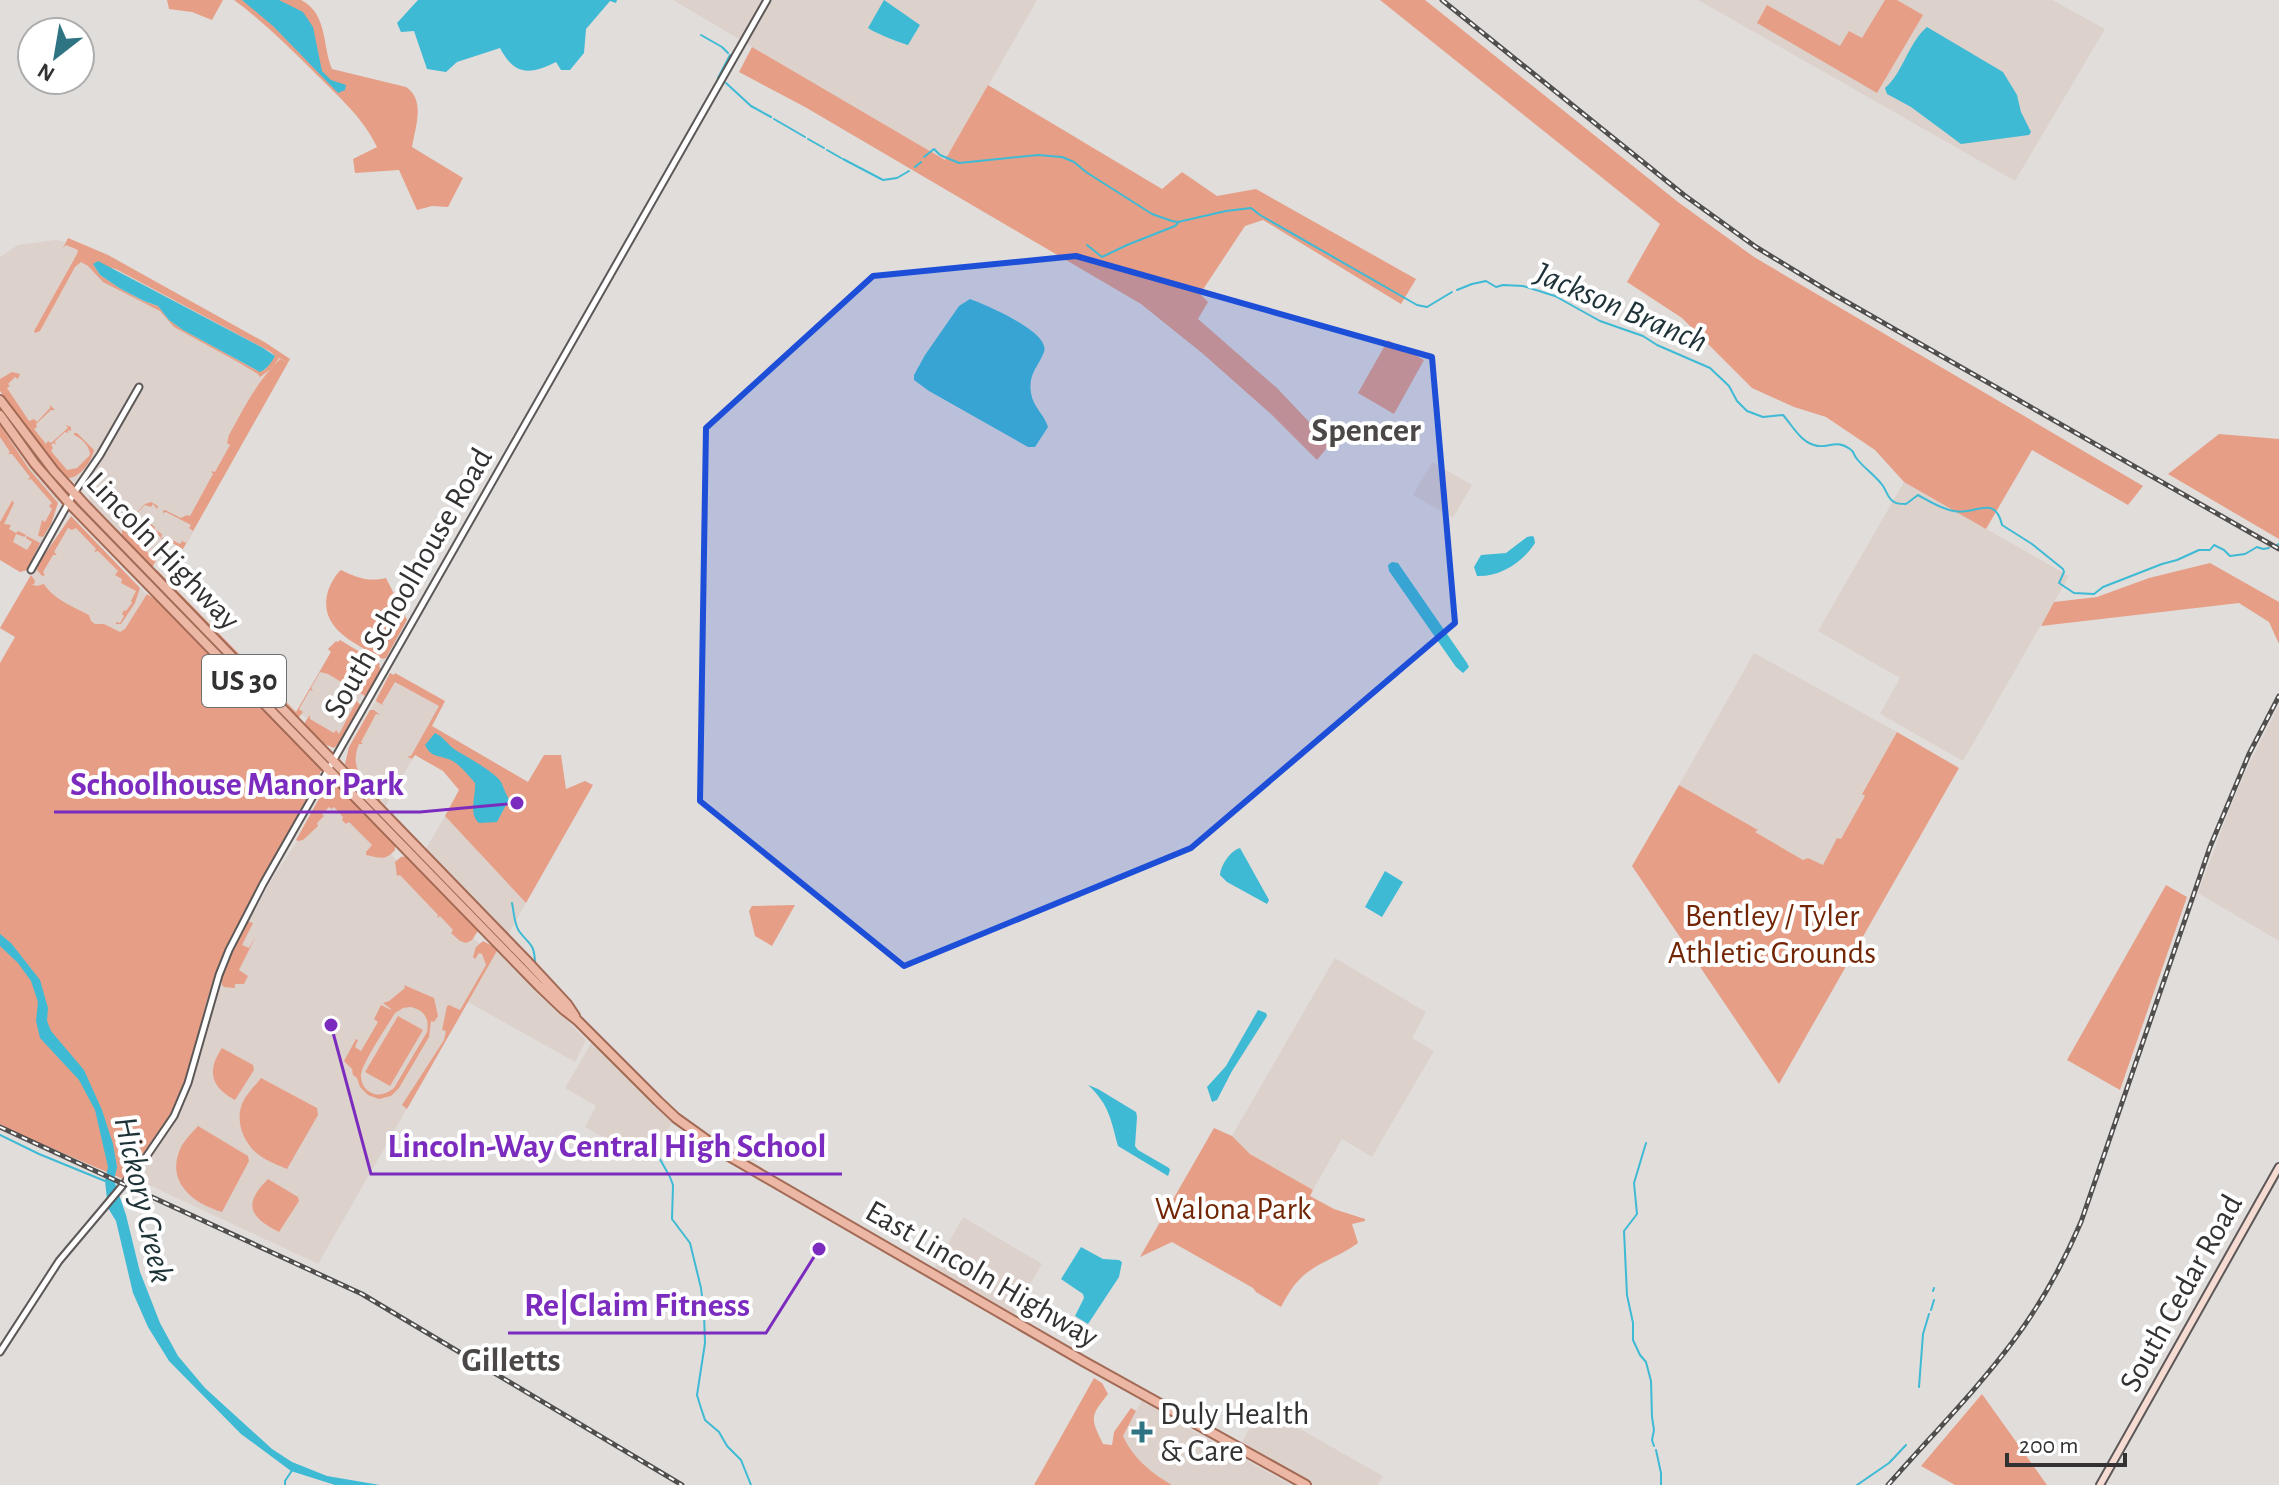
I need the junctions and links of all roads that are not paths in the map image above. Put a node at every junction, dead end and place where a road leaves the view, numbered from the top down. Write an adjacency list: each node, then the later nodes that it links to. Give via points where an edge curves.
1 (767, 0): 8 (street, South Schoolhouse Road)
2 (139, 387): 5 (street)
3 (0, 400): 5 (main road, Lincoln Highway / US 30)
4 (0, 415): 6 (main road, Lincoln Highway / US 30)
5 (74, 493): 6 (street); 8 (main road, Lincoln Highway / US 30)
6 (68, 502): 7 (street); 8 (main road, Lincoln Highway / US 30)
7 (31, 570)
8 (331, 766): 10 (street, South Schoolhouse Road, via 229,950 174,1116 59,1261); 11 (main road, East Lincoln Highway / US 30, via 676,1118 729,1156)
9 (2279, 1167): 12 (main road, South Cedar Road)
10 (0, 1352)
11 (1306, 1485)
12 (2100, 1485)

